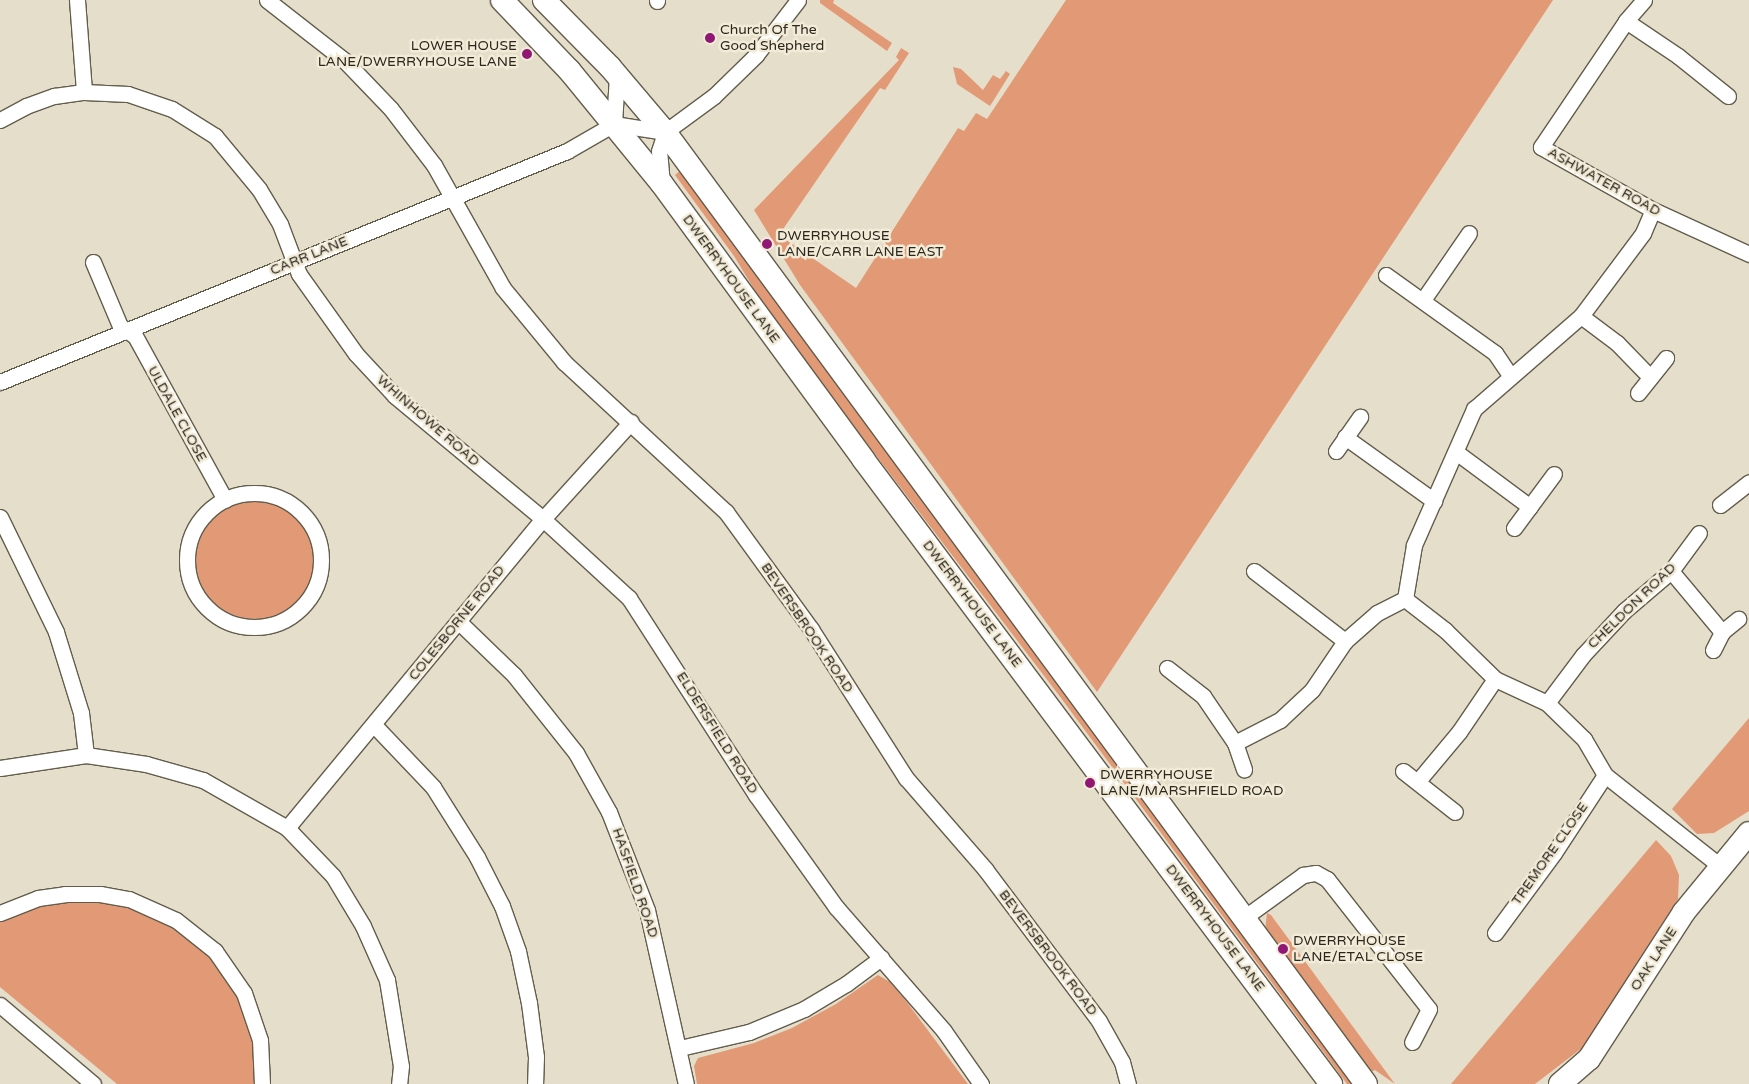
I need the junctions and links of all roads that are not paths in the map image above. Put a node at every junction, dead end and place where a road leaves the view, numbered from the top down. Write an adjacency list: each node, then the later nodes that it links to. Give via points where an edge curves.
1 (77, 0): 9 (street)
2 (267, 0): 15 (street, BEVERSBROOK ROAD, via 345,61 391,109 434,165)
3 (502, 0): 12 (street, DWERRYHOUSE LANE, via 569,70)
4 (544, 0): 8 (street, DWERRYHOUSE LANE)
5 (1644, 0): 7 (street, ASHWATER ROAD)
6 (792, 2): 13 (street, via 749,62 714,96)
7 (1626, 21): 10 (street, via 1678,56); 16 (street, ASHWATER ROAD, via 1541,147)
8 (617, 75): 12 (street); 13 (street, DWERRYHOUSE LANE)
9 (84, 92): 11 (street, WHINHOWE ROAD, via 35,102); 20 (street, WHINHOWE ROAD, via 128,94 172,109 215,136 259,189 280,224)
10 (1728, 96)
11 (0, 120)
12 (614, 124): 13 (street); 14 (street, DWERRYHOUSE LANE); 15 (street, CARR LANE, via 566,151)
13 (665, 132): 14 (street, via 659,151); 69 (street, DWERRYHOUSE LANE)
14 (662, 184): 82 (street, DWERRYHOUSE LANE, via 862,459)
15 (453, 198): 20 (street, CARR LANE); 31 (street, BEVERSBROOK ROAD, via 503,288 564,362)
16 (1653, 210): 18 (street, ASHWATER ROAD); 23 (street, via 1643,233)
17 (1469, 233): 22 (street)
18 (1749, 254)
19 (93, 262): 24 (street, ULDALE CLOSE, via 120,326)
20 (295, 262): 24 (street, CARR LANE); 42 (street, WHINHOWE ROAD, via 299,274 356,354 395,396)
21 (1386, 275): 22 (street)
22 (1423, 300): 26 (street, via 1496,353)
23 (1581, 316): 26 (street, via 1560,338); 27 (street, via 1617,343)
24 (127, 330): 28 (street, CARR LANE); 37 (street, ULDALE CLOSE, via 135,336)
25 (1666, 358): 27 (street)
26 (1510, 375): 34 (street, via 1474,409)
27 (1649, 376): 29 (street)
28 (0, 382)
29 (1638, 392)
30 (1360, 417): 32 (street)
31 (631, 422): 42 (street, COLESBORNE ROAD); 81 (street, BEVERSBROOK ROAD, via 726,512 811,629 906,778 984,869 1099,1021 1122,1062)
32 (1345, 438): 33 (street); 38 (street)
33 (1336, 451)
34 (1456, 452): 38 (street); 40 (street)
35 (1554, 474): 40 (street)
36 (1749, 482): 39 (street)
37 (224, 500): 37 (street, via 252,493 275,496 294,506 310,522 317,536 321,565 312,594 298,611 278,623 253,628 230,623 211,611 196,593 188,570 188,546 194,530 208,511)
38 (1434, 501): 47 (street, via 1414,545)
39 (1720, 504)
40 (1530, 507): 43 (street)
41 (0, 517): 58 (street, via 56,632 80,713)
42 (543, 519): 49 (street, COLESBORNE ROAD); 71 (street, ELDERSFIELD ROAD, via 629,598 756,796 836,907)
43 (1514, 528)
44 (1699, 532): 45 (street, CHELDON ROAD)
45 (1671, 571): 50 (street); 55 (street, CHELDON ROAD, via 1582,655)
46 (1254, 572): 51 (street)
47 (1405, 599): 51 (street, via 1377,613); 54 (street, via 1445,630)
48 (1738, 619): 50 (street)
49 (458, 621): 56 (street, COLESBORNE ROAD); 74 (street, HASFIELD ROAD, via 514,675 570,745 609,812 648,910)
50 (1722, 632): 52 (street)
51 (1345, 641): 57 (street, via 1312,690 1280,720)
52 (1713, 650)
53 (1167, 668): 57 (street, via 1203,696)
54 (1495, 679): 55 (street); 63 (street, via 1459,732)
55 (1547, 703): 62 (street, via 1584,739)
56 (374, 725): 65 (street, COLESBORNE ROAD); 78 (street, via 433,787 478,857 502,906 518,951 529,1004 536,1057)
57 (1235, 743): 60 (street)
58 (86, 756): 59 (street); 65 (street, via 146,764 203,780)
59 (0, 768)
60 (1244, 769)
61 (1403, 771): 63 (street)
62 (1605, 775): 67 (street); 70 (street, TREMORE CLOSE, via 1554,853)
63 (1418, 781): 64 (street)
64 (1455, 812)
65 (287, 828): 77 (street, via 334,876 363,926 387,980 401,1066)
66 (1749, 832): 67 (street, OAK LANE)
67 (1719, 866): 84 (street, OAK LANE, via 1589,1059)
68 (0, 913): 76 (street, via 38,898 100,894 129,899 176,920 214,951 244,992 260,1040)
69 (1245, 917): 73 (street, via 1303,875 1316,872 1327,879 1429,1009); 83 (street, DWERRYHOUSE LANE)
70 (1495, 933)
71 (881, 958): 74 (street, via 846,984 796,1013 749,1032); 80 (street, ELDERSFIELD ROAD, via 944,1032)
72 (0, 1005): 75 (street)
73 (1412, 1042)
74 (680, 1048): 79 (street, HASFIELD ROAD)
75 (93, 1084)
76 (262, 1084)
77 (399, 1084)
78 (535, 1084)
79 (686, 1084)
80 (981, 1084)
81 (1128, 1084)
82 (1330, 1084)
83 (1366, 1084)
84 (1560, 1084)

